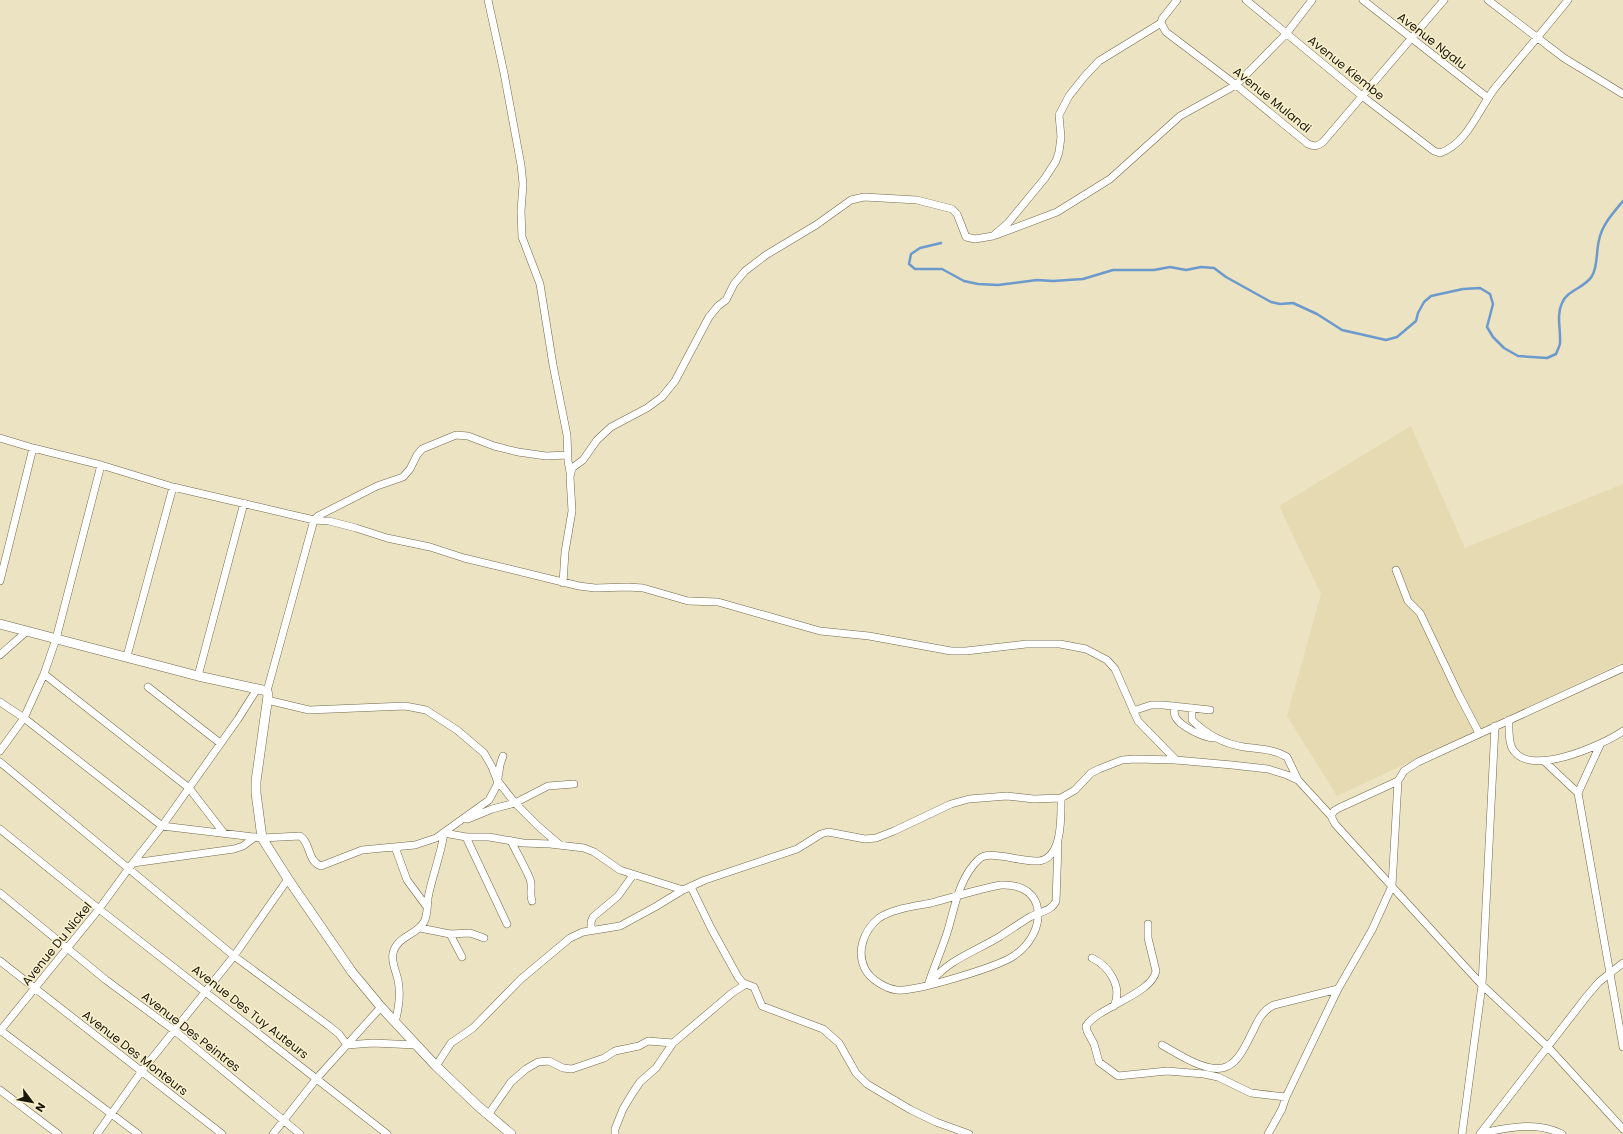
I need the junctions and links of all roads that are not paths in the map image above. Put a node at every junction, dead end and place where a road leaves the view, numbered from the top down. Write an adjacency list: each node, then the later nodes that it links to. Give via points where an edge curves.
1 (488, 0): 20 (street, via 521,165 522,237 540,284 566,435)
2 (1177, 0): 9 (street)
3 (1246, 0): 10 (street, Avenue Kiembe)
4 (1312, 0): 10 (street)
5 (1363, 0): 12 (street, Avenue Ngalu)
6 (1444, 0): 12 (street, Avenue Mulandi)
7 (1488, 0): 11 (street)
8 (1568, 0): 11 (street)
9 (1161, 24): 13 (street, Avenue Mulandi, via 1170,35); 17 (street, via 1099,61 1084,77 1069,96 1059,115 1061,137 1060,152 1056,161 1045,178)
10 (1286, 34): 13 (street); 15 (street, Avenue Kiembe)
11 (1537, 37): 14 (street, via 1564,58); 16 (street)
12 (1412, 39): 15 (street, Avenue Mulandi); 16 (street, Avenue Ngalu)
13 (1236, 85): 15 (street, Avenue Mulandi, via 1313,146 1319,146 1323,142); 17 (street, via 1180,116 1110,179 1057,212)
14 (1623, 94)
15 (1362, 96): 16 (street, Avenue Kiembe, via 1440,153 1447,151 1463,137)
16 (1488, 98)
17 (993, 236): 22 (street, via 974,239 966,237 955,210 918,200 864,197 851,200 745,271 734,284 726,300 709,317 674,381 662,397 611,427)
18 (0, 438): 19 (street)
19 (33, 448): 21 (street); 27 (street)
20 (567, 455): 22 (street); 25 (street, via 546,456 518,452 468,436 456,435 422,449 403,477 377,486 331,508)
21 (101, 465): 23 (street); 31 (street)
22 (570, 472): 28 (street, via 572,511)
23 (173, 488): 24 (street); 33 (street)
24 (244, 503): 25 (street); 36 (street)
25 (314, 520): 28 (street, via 356,528); 39 (street)
26 (1396, 570): 49 (street, via 1410,605 1420,614)
27 (0, 581)
28 (563, 583): 44 (street, via 595,588 643,588 688,601 718,602 820,631 869,636 951,651 1026,644 1074,646 1096,653 1115,668)
29 (0, 624): 30 (street)
30 (27, 631): 31 (street); 32 (street)
31 (56, 640): 33 (street); 35 (street)
32 (0, 655)
33 (127, 656): 36 (street)
34 (1623, 668): 46 (street)
35 (44, 674): 45 (street); 62 (street)
36 (198, 676): 38 (street)
37 (148, 688): 51 (street)
38 (257, 689): 39 (street); 51 (street, Avenue Du Nickel)
39 (267, 696): 58 (street, via 309,710 405,706 426,710 457,730 484,753); 72 (street, via 256,793)
40 (0, 702): 45 (street)
41 (1174, 706): 42 (street); 44 (street, via 1151,705); 50 (street, via 1174,715 1178,720 1204,737)
42 (1192, 708): 43 (street); 50 (street, via 1192,720)
43 (1210, 710)
44 (1133, 711): 55 (street, via 1138,721)
45 (24, 718): 53 (street); 68 (street)
46 (1509, 720): 47 (street); 56 (street, via 1512,748 1521,757)
47 (1495, 726): 49 (street); 104 (street)
48 (1623, 731): 52 (street)
49 (1479, 733): 60 (street, via 1418,762 1404,771)
50 (1216, 738): 59 (street, via 1236,746 1283,754 1290,761)
51 (220, 743): 62 (street, Avenue Du Nickel)
52 (1600, 745): 56 (street); 63 (street)
53 (0, 751)
54 (503, 756): 58 (street)
55 (1176, 760): 59 (street, via 1268,769); 64 (street, via 1122,760 1092,773 1075,790)
56 (1544, 761): 63 (street)
57 (0, 762): 78 (street)
58 (497, 780): 65 (street); 67 (street, via 497,786 489,800)
59 (1298, 780): 66 (street)
60 (1398, 781): 66 (street, via 1339,808); 81 (street)
61 (574, 784): 65 (street, via 548,786)
62 (189, 788): 68 (street, Avenue Du Nickel); 70 (street)
63 (1578, 793): 102 (street)
64 (1062, 798): 74 (street); 82 (street, via 1034,799 1008,796 969,799 951,804 876,838 865,839 828,832 797,849)
65 (515, 803): 67 (street); 76 (street)
66 (1331, 816): 81 (street, via 1335,824)
67 (459, 822): 71 (street)
68 (162, 826): 70 (street); 78 (street, Avenue Du Nickel)
69 (0, 829): 88 (street, Avenue Des Tuy Auteurs)
70 (223, 832): 72 (street)
71 (444, 833): 73 (street); 77 (street, via 426,842); 87 (street)
72 (259, 837): 77 (street, via 300,836 315,863 321,866 362,850); 78 (street, via 234,849); 80 (street)
73 (466, 838): 75 (street, via 489,837); 90 (street)
74 (1058, 839): 85 (street, via 1051,856 1044,860 993,855 981,857 969,870); 89 (street, via 1056,901 1048,909)
75 (511, 841): 76 (street); 86 (street, via 530,879)
76 (560, 845): 79 (street, via 594,852 620,870)
77 (394, 847): 87 (street, via 407,880)
78 (131, 865): 88 (street, Avenue Du Nickel); 97 (street)
79 (633, 875): 83 (street); 93 (street, via 618,896 593,917)
80 (288, 879): 97 (street); 110 (street, via 352,972)
81 (1392, 886): 104 (street); 107 (street, via 1372,930)
82 (691, 887): 83 (street); 103 (street, via 733,968 740,980)
83 (683, 890): 93 (street, via 620,926)
84 (0, 893): 96 (street, Avenue Des Peintres)
85 (956, 897): 89 (street, via 991,887 1017,886 1029,893); 105 (street); 105 (street, via 887,914 872,925 863,938 862,953 866,970 880,984 897,990)
86 (532, 901)
87 (428, 907): 92 (street)
88 (99, 910): 96 (street, Avenue Du Nickel); 108 (street, Avenue Des Tuy Auteurs)
89 (1038, 912): 105 (street, via 960,958); 105 (street, via 1038,926 1034,934 1016,955 996,965)
90 (507, 924)
91 (1148, 924): 109 (street, via 1148,938 1156,974 1149,983)
92 (420, 928): 94 (street); 111 (street, via 399,941 393,954 400,990)
93 (591, 930): 120 (street, via 570,938 533,968 474,1028 451,1043)
94 (450, 934): 95 (street, via 466,932); 98 (street)
95 (484, 938)
96 (68, 949): 106 (street, Avenue Du Nickel); 113 (street, Avenue Des Peintres)
97 (234, 956): 108 (street); 115 (street, via 329,1026)
98 (462, 957)
99 (1092, 958): 109 (street, via 1103,964 1114,980 1117,991)
100 (0, 961): 106 (street, Avenue Des Monteurs)
101 (1623, 963): 102 (street)
102 (1610, 972): 118 (street, via 1587,996); 119 (street)
103 (746, 984): 114 (street); 138 (street, via 754,987 758,1001 766,1009 828,1032 839,1043 856,1073 876,1090 936,1122)
104 (1482, 984): 118 (street); 140 (street)
105 (928, 985)
106 (34, 989): 112 (street, Avenue Du Nickel); 121 (street, Avenue Des Monteurs)
107 (1338, 989): 117 (street, via 1268,1008 1234,1062 1227,1067 1206,1067); 124 (street)
108 (206, 992): 113 (street); 122 (street, Avenue Des Tuy Auteurs)
109 (1114, 1006): 124 (street, via 1093,1019 1086,1029 1099,1062 1112,1073 1123,1076 1167,1071 1204,1074 1218,1077 1251,1093)
110 (381, 1007): 111 (street); 115 (street)
111 (394, 1022): 116 (street)
112 (0, 1030): 125 (street)
113 (175, 1031): 121 (street); 127 (street, Avenue Des Peintres)
114 (673, 1043): 126 (street, via 648,1041 572,1069 563,1068 549,1061 538,1062 511,1082); 137 (street, via 656,1068 640,1082 632,1094 623,1110)
115 (347, 1045): 116 (street); 122 (street)
116 (416, 1045): 120 (street)
117 (1162, 1045)
118 (1548, 1047): 128 (street); 141 (street)
119 (1623, 1047)
120 (436, 1066): 126 (street)
121 (141, 1072): 125 (street); 132 (street, Avenue Des Monteurs)
122 (317, 1078): 127 (street); 135 (street, Avenue Des Tuy Auteurs)
123 (0, 1090): 129 (street)
124 (1286, 1097): 139 (street)
125 (111, 1114): 130 (street); 131 (street)
126 (488, 1114): 136 (street)
127 (283, 1121): 133 (street); 134 (street, Avenue Des Peintres)
128 (1623, 1129)
129 (58, 1134)
130 (97, 1134)
131 (138, 1134)
132 (222, 1134)
133 (273, 1134)
134 (300, 1134)
135 (387, 1134)
136 (511, 1134)
137 (615, 1134)
138 (969, 1134)
139 (1268, 1134)
140 (1462, 1134)
141 (1481, 1134): 142 (street, via 1539,1126)
142 (1562, 1134)

